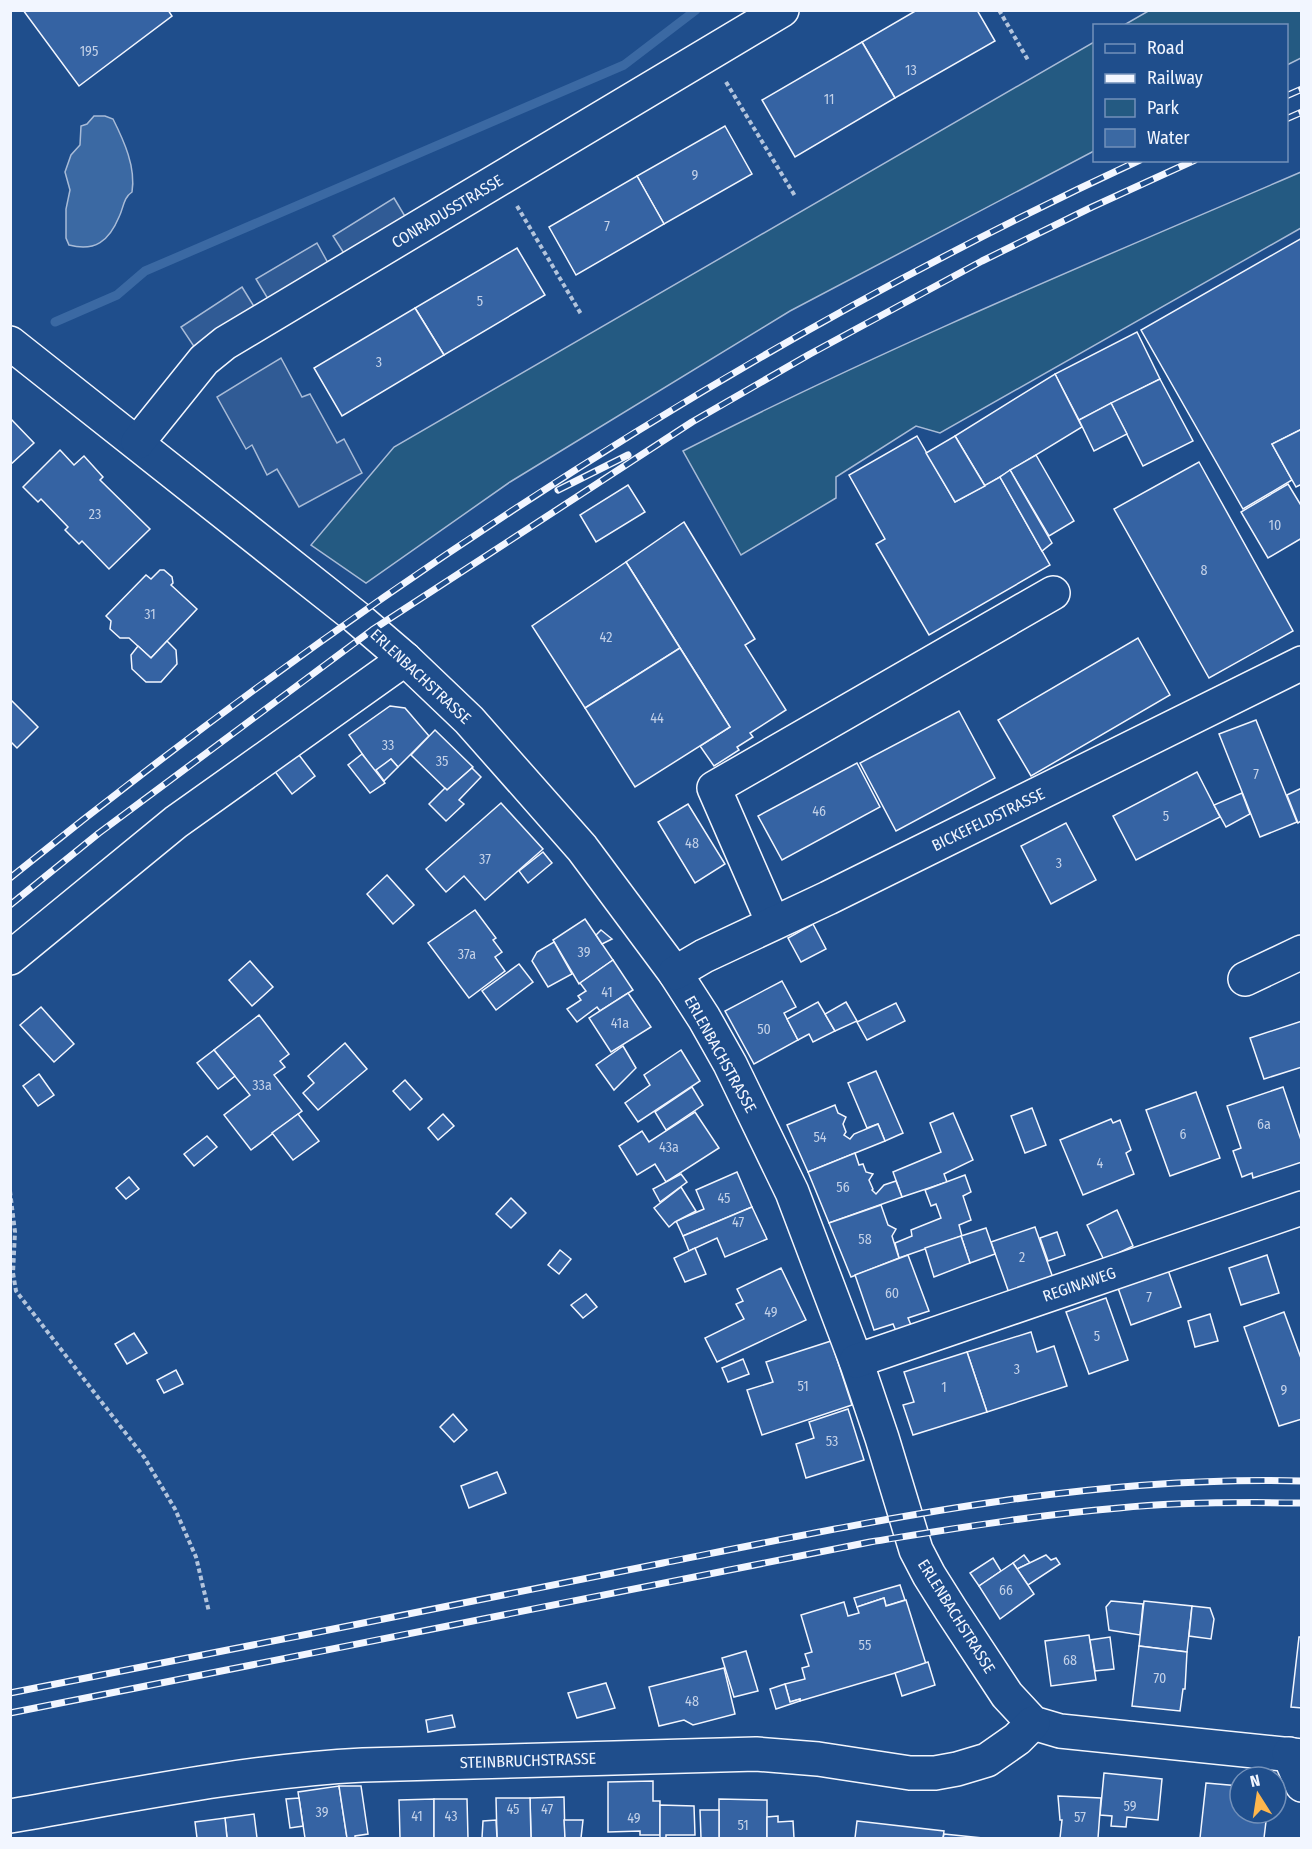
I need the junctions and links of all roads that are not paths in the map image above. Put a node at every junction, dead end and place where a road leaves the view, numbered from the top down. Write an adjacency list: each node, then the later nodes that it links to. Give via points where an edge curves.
1 (782, 10): 3 (street, CONRADUSSTRASSE, via 225,343 204,360)
2 (10, 343): 3 (street, ERLENBACHSTRASSE)
3 (138, 442): 5 (street, ERLENBACHSTRASSE)
4 (1053, 593): 7 (street, via 714,788)
5 (405, 659): 9 (street, via 176,822); 10 (street, ERLENBACHSTRASSE, via 469,720 582,848)
6 (1302, 663): 7 (street, BICKEFELDSTRASSE)
7 (773, 923): 10 (street, BICKEFELDSTRASSE)
8 (1302, 952): 11 (street)
9 (10, 958)
10 (675, 973): 13 (street, ERLENBACHSTRASSE, via 730,1064 792,1192)
11 (1245, 979)
12 (1302, 1208): 13 (street, REGINAWEG)
13 (856, 1361): 14 (street, ERLENBACHSTRASSE, via 920,1558 1007,1695)
14 (1034, 1723): 15 (street, ERLENBACHSTRASSE, via 1059,1731); 17 (street, STEINBRUCHSTRASSE, via 987,1760 935,1773 756,1754 363,1765 245,1777)
15 (1295, 1755): 16 (street)
16 (1302, 1785)
17 (10, 1815)

